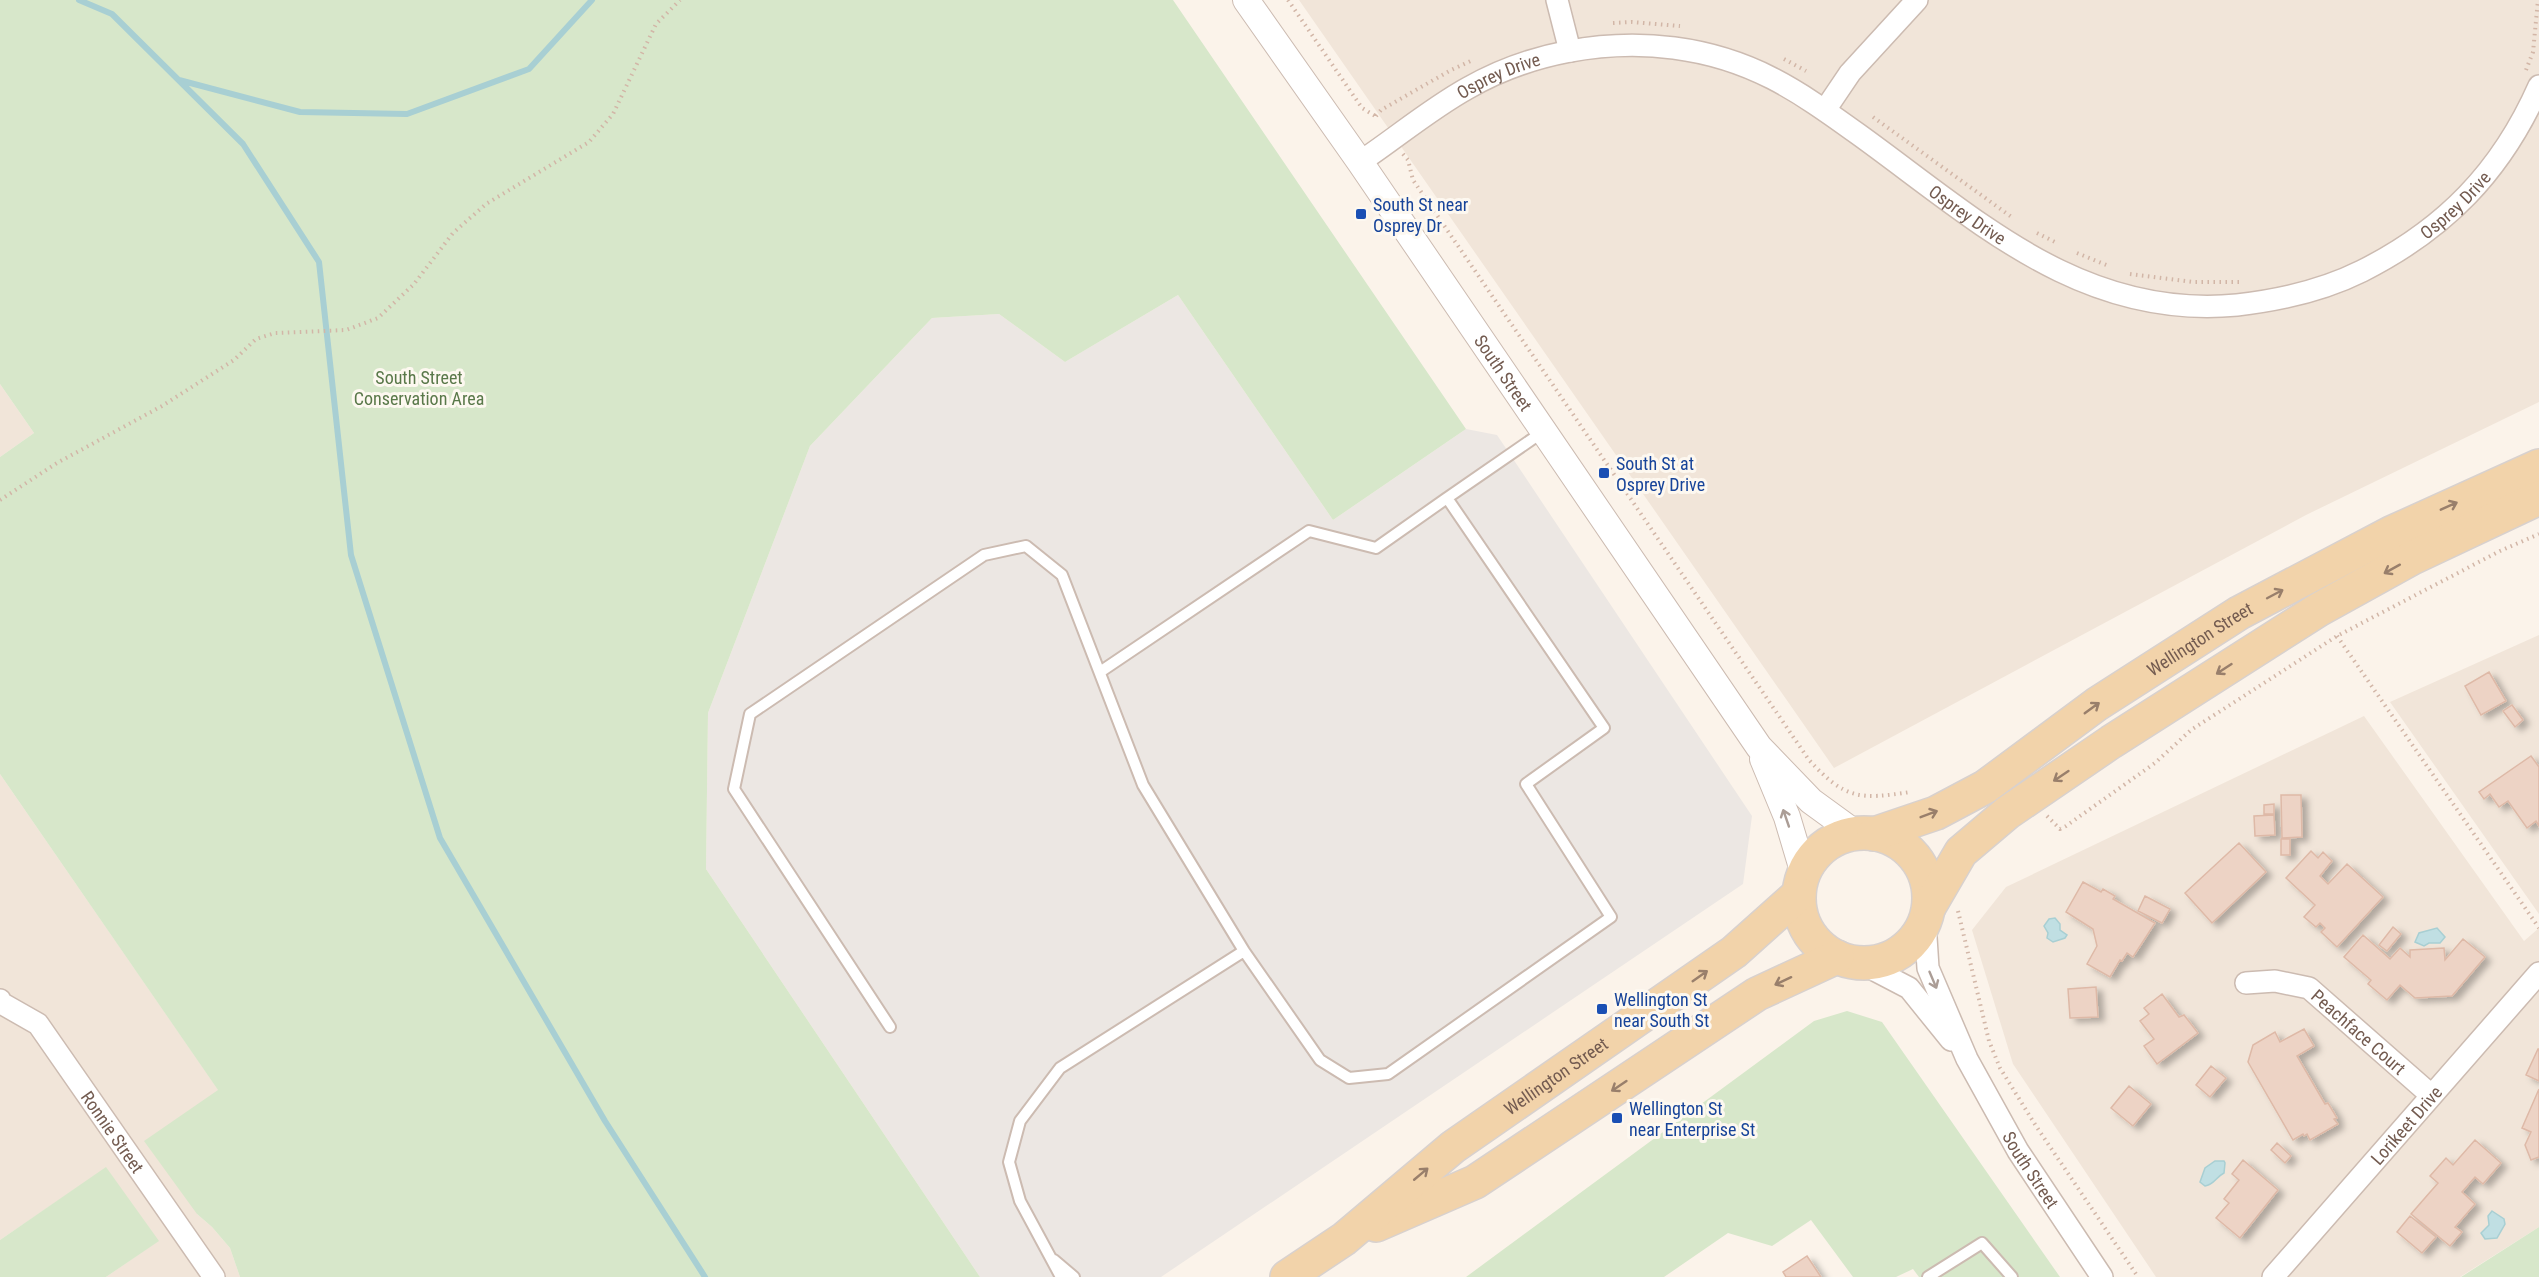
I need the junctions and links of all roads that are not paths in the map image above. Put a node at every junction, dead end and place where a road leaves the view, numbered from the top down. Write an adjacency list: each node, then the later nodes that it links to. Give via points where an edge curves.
1 (1246, 0): 7 (street, South Street)
2 (1557, 0): 4 (street)
3 (1917, 0): 6 (street, via 1850,73)
4 (1570, 51): 6 (street, Osprey Drive, via 1619,46 1673,48 1732,59 1784,83); 7 (street, Osprey Drive, via 1516,65 1467,88)
5 (2532, 79): 6 (street, Osprey Drive, via 2528,111 2496,163 2452,212 2402,251 2343,280 2281,300 2211,307 2144,302 2084,284 2034,259)
6 (1825, 110)
7 (1360, 162): 8 (street, South Street)
8 (1544, 431): 10 (lane); 13 (street, South Street)
9 (2539, 466): 14 (main road, Wellington Street, one-way to 9, via 1936,813 1985,787 2097,704 2239,613 2391,533)
10 (1447, 498): 12 (lane, via 1376,548 1309,531); 17 (lane, via 1604,728 1526,784 1611,917 1388,1074 1349,1078 1320,1060)
11 (2539, 498): 16 (main road, Wellington Street, one-way to 16, via 2412,558 2318,610 2007,813 1961,852)
12 (1100, 672): 17 (lane, via 1143,785); 22 (lane, via 1062,575 1026,546 984,555 750,714 734,789)
13 (1759, 747): 14 (street, South Street, via 1811,801); 15 (street, South Street, one-way to 13, via 1787,817)
14 (1865, 834): 15 (main road, Wellington Street, via 1834,840 1816,854); 16 (main road, via 1896,841 1914,855 1924,872)
15 (1801, 884): 18 (main road, via 1800,909 1808,930 1818,944); 25 (main road, Wellington Street, one-way to 15, via 1453,1148 1734,952)
16 (1937, 913): 18 (main road, Wellington Street, via 1896,956); 23 (street, South Street, one-way to 23, via 1928,968)
17 (1244, 951): 26 (lane, via 1060,1068 1020,1121 1009,1162 1020,1201)
18 (1850, 960): 23 (street, South Street, via 1909,988); 25 (main road, Wellington Street, one-way to 25, via 1756,994 1475,1182)
19 (2539, 973): 24 (street, Lorikeet Drive)
20 (2246, 983): 24 (street, Peachface Court, via 2275,981 2309,988)
21 (0, 1002): 27 (street, Ronnie Street, via 38,1024)
22 (890, 1027)
23 (1967, 1059): 33 (street, South Street, via 2018,1151)
24 (2431, 1095): 34 (street, Lorikeet Drive)
25 (1344, 1239): 30 (main road, Wellington Street)
26 (1049, 1256): 28 (lane); 29 (lane)
27 (214, 1277)
28 (1060, 1277)
29 (1074, 1277)
30 (1287, 1277)
31 (1928, 1277): 32 (lane, via 1982,1243)
32 (2012, 1277)
33 (2102, 1277)
34 (2273, 1277)

